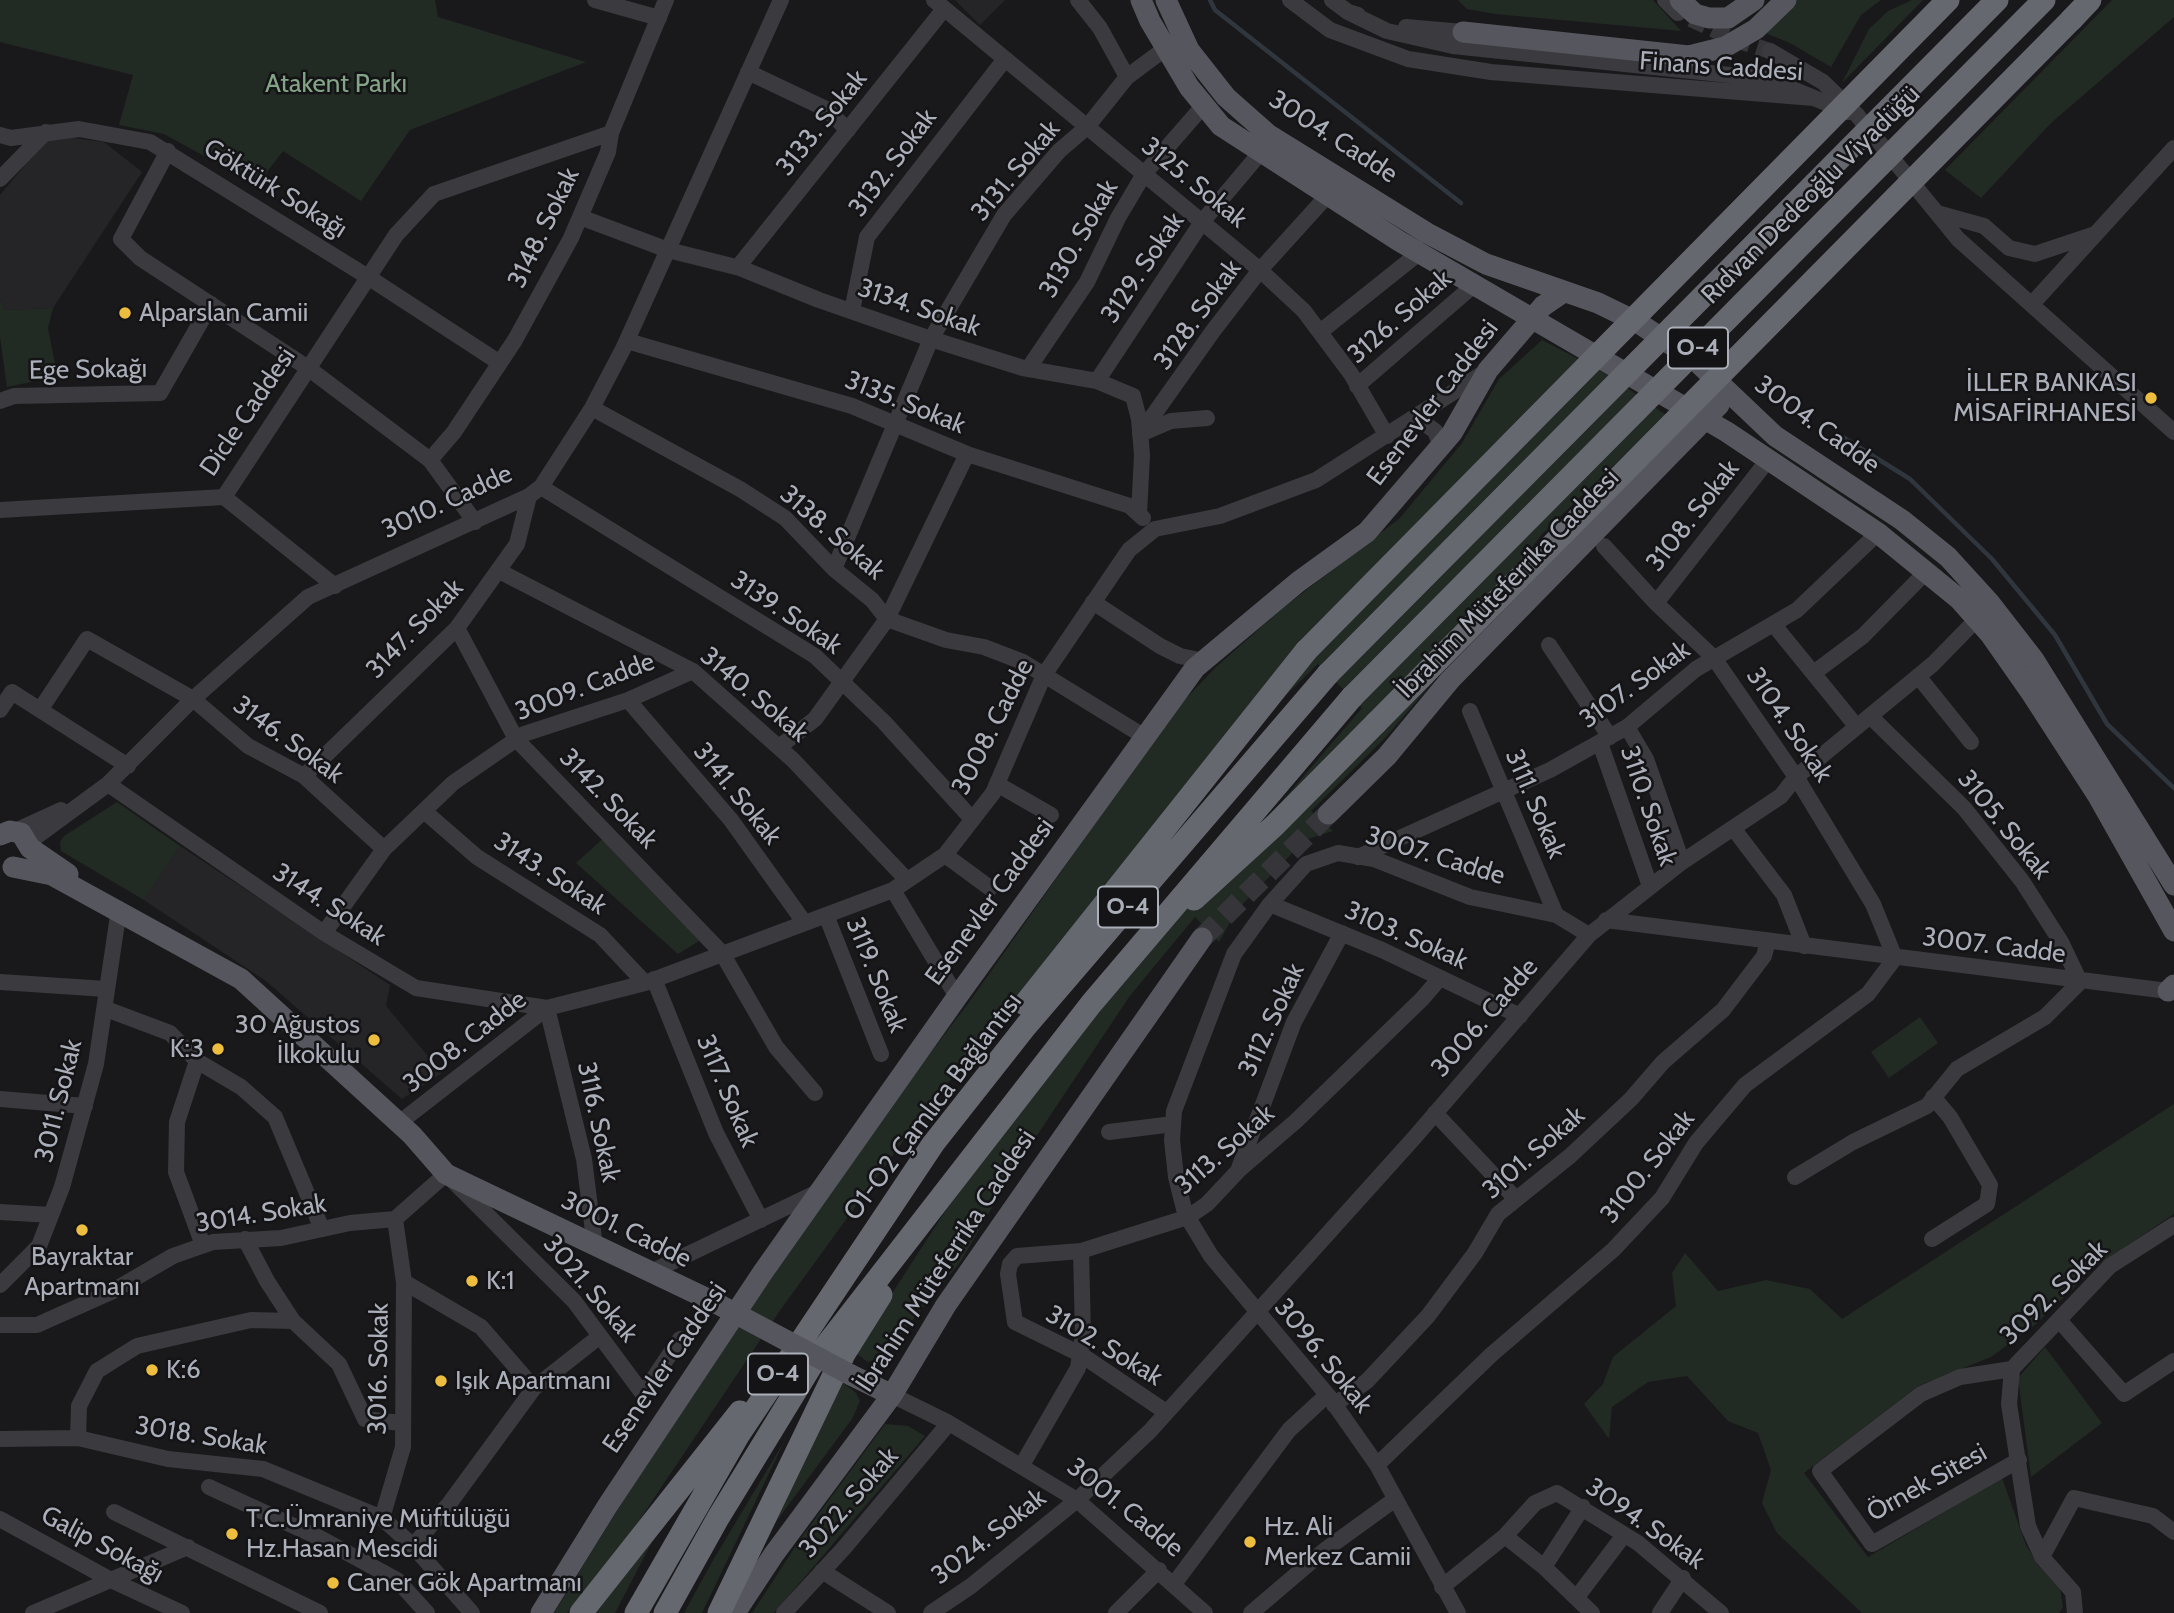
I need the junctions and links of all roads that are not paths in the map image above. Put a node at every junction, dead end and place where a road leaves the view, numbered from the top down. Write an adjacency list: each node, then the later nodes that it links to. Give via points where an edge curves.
1 (595, 0): 19 (street)
2 (666, 0): 19 (street, 3148. Sokak)
3 (781, 0): 24 (street, 3010. Cadde)
4 (1078, 0): 25 (street)
5 (1141, 0): 21 (main road, 3004. Cadde)
6 (1166, 0): 50 (main road, 3004. Cadde, via 1189,50 1226,97 1269,135 1439,239 1486,264)
7 (1290, 0): 26 (street, Finans Caddesi, via 1330,30 1408,59 1491,72)
8 (1332, 0): 18 (street, Finans Caddesi)
9 (1665, 0): 17 (street)
10 (1754, 0): 17 (main road, via 1728,18 1709,18)
11 (1786, 0): 20 (main road, via 1736,41 1689,56)
12 (1948, 0): 175 (highway, bridge, via 1306,651 1001,1035)
13 (1997, 0): 102 (highway, Rıdvan Dedeoğlu Viyadüğü / O-4, bridge)
14 (2044, 0): 151 (highway, Rıdvan Dedeoğlu Viyadüğü / O-4, bridge, via 1352,697)
15 (2090, 0): 151 (highway, bridge, via 1242,857)
16 (939, 5): 23 (street, 3125. Sokak); 30 (street, 3133. Sokak)
17 (1679, 6)
18 (1348, 12): 20 (street, Finans Caddesi, via 1400,26); 26 (street, Finans Caddesi, via 1387,31 1452,46 1768,79)
19 (659, 18): 32 (street, 3148. Sokak)
20 (1463, 32)
21 (1166, 48): 25 (street, 3131. Sokak); 27 (main road, 3004. Cadde)
22 (1770, 51): 28 (street, via 1823,82)
23 (1005, 59): 29 (street, 3125. Sokak); 53 (street, 3132. Sokak, via 867,236)
24 (748, 72): 30 (street, via 826,109); 44 (street, 3010. Cadde)
25 (1127, 76): 29 (street, 3131. Sokak)
26 (1814, 98): 28 (street)
27 (1204, 105): 36 (main road, 3004. Cadde, via 1221,126); 37 (street, 3130. Sokak)
28 (1857, 115): 40 (street)
29 (1087, 127): 37 (street, 3125. Sokak); 56 (street, 3131. Sokak, via 1059,151 1004,215)
30 (848, 130): 46 (street, 3133. Sokak)
31 (46, 132): 33 (street, Göktürk Sokağı, via 11,138); 35 (street, Göktürk Sokağı, via 113,133); 38 (street)
32 (611, 133): 41 (street, 3148. Sokak, via 608,152); 48 (street, Dicle Caddesi, via 434,194 396,235)
33 (0, 135)
34 (2174, 148): 43 (street)
35 (168, 151): 48 (street, Göktürk Sokağı); 51 (street, via 121,239 141,258)
36 (1261, 152): 39 (main road, 3004. Cadde); 42 (street, 3129. Sokak)
37 (1144, 174): 42 (street, 3125. Sokak); 60 (street, 3130. Sokak, via 1087,282)
38 (0, 179)
39 (1327, 196): 45 (main road, 3004. Cadde); 47 (street, 3128. Sokak)
40 (1937, 213): 43 (street, via 1983,226 2009,248 2035,254); 52 (street, via 1958,239)
41 (580, 217): 44 (street, 3134. Sokak); 58 (street, 3148. Sokak)
42 (1202, 222): 47 (street, 3125. Sokak); 62 (street, 3129. Sokak)
43 (2094, 234): 52 (street)
44 (668, 250): 46 (street, 3134. Sokak); 57 (street, 3010. Cadde)
45 (1419, 253): 49 (main road, 3004. Cadde); 55 (street)
46 (738, 267): 53 (street, 3134. Sokak)
47 (1260, 270): 55 (street, 3125. Sokak); 72 (street, 3128. Sokak)
48 (368, 277): 58 (street, Göktürk Sokağı); 59 (street, Dicle Caddesi)
49 (1474, 285): 54 (main road, 3004. Cadde); 63 (street, 3126. Sokak)
50 (1562, 293): 54 (main road, Esenevler Caddesi); 64 (main road, 3004. Cadde, via 1598,303 1637,322 1696,361)
51 (211, 304): 59 (street); 65 (street, Ege Sokağı, via 160,393 14,396)
52 (2032, 304): 71 (street)
53 (852, 312): 56 (street, 3134. Sokak)
54 (1533, 318): 61 (main road, Esenevler Caddesi); 69 (main road, 3004. Cadde)
55 (1320, 332): 63 (street, 3125. Sokak)
56 (931, 339): 60 (street, 3134. Sokak); 70 (street, 3131. Sokak)
57 (626, 341): 66 (street, 3010. Cadde); 70 (street, 3135. Sokak, via 779,383)
58 (500, 363): 76 (street, 3148. Sokak)
59 (308, 368): 76 (street); 79 (street, Dicle Caddesi)
60 (1028, 369): 62 (street, 3134. Sokak)
61 (1488, 370): 68 (street, 3008. Cadde); 74 (main road, Esenevler Caddesi)
62 (1097, 381): 72 (street, 3134. Sokak, via 1133,396)
63 (1357, 386): 73 (street, 3125. Sokak)
64 (1723, 389): 69 (main road, İbrahim Müteferrika Caddesi, via 1719,405); 135 (main road, 3004. Cadde, via 1775,436 1902,520 1948,557 1989,602 2034,660)
65 (0, 401)
66 (592, 408): 78 (street, 3010. Cadde); 86 (street, 3138. Sokak, via 785,518)
67 (1207, 418): 72 (street, via 1171,421)
68 (1416, 418): 73 (street, 3008. Cadde); 74 (street, via 1435,431)
69 (1706, 419): 77 (main road, 3004. Cadde); 124 (main road, İbrahim Müteferrika Caddesi, via 1450,680 1387,756)
70 (897, 425): 75 (street, 3135. Sokak); 86 (street, 3131. Sokak)
71 (2174, 432)
72 (1140, 434): 81 (street, 3134. Sokak)
73 (1387, 436): 83 (street, 3008. Cadde, via 1316,480 1220,516)
74 (1441, 446): 98 (main road, Esenevler Caddesi, via 1367,532 1298,582)
75 (967, 454): 81 (street, 3135. Sokak, via 1130,506); 92 (street)
76 (430, 460): 82 (street)
77 (1768, 460): 84 (main road, 3004. Cadde); 91 (street, 3108. Sokak)
78 (535, 492): 82 (street, 3010. Cadde); 87 (street, 3147. Sokak, via 516,544); 104 (street, 3139. Sokak, via 815,656)
79 (224, 497): 80 (street, Dicle Caddesi); 89 (street)
80 (0, 510)
81 (1139, 514): 83 (street, 3135. Sokak)
82 (475, 522): 89 (street, 3010. Cadde)
83 (1155, 529): 90 (street, 3008. Cadde, via 1129,550)
84 (1878, 533): 88 (main road, 3004. Cadde); 94 (street, 3107. Sokak, via 1797,610)
85 (1604, 547): 91 (street, 3104. Sokak)
86 (834, 569): 92 (street, 3138. Sokak, via 872,600)
87 (499, 570): 95 (street, 3147. Sokak); 99 (street, 3140. Sokak)
88 (1927, 571): 93 (main road, 3004. Cadde); 100 (street, via 1863,636)
89 (335, 586): 105 (street, 3010. Cadde, via 308,597)
90 (1093, 602): 98 (street, via 1160,646); 101 (street, 3008. Cadde)
91 (1656, 603): 97 (street, 3104. Sokak)
92 (887, 619): 101 (street, 3138. Sokak, via 946,640 984,647); 104 (street)
93 (1977, 619): 103 (street, 3006. Cadde); 145 (main road, 3004. Cadde, via 2098,796)
94 (1774, 625): 97 (street, 3107. Sokak); 100 (street, 3105. Sokak)
95 (457, 628): 113 (street, 3142. Sokak); 118 (street, 3147. Sokak)
96 (1549, 645): 114 (street, 3110. Sokak)
97 (1714, 658): 111 (street, 3107. Sokak); 119 (street, 3104. Sokak)
98 (1204, 661): 112 (main road, Esenevler Caddesi)
99 (694, 671): 106 (street, 3009. Cadde); 116 (street, 3140. Sokak)
100 (1815, 672): 110 (street, 3105. Sokak)
101 (1044, 674): 112 (street, 3138. Sokak); 121 (street, 3008. Cadde)
102 (1328, 674): 175 (highway, O1-O2 Çamlıca Bağlantısı / O-4, via 1026,1026)
103 (1918, 676): 110 (street, 3006. Cadde); 115 (street)
104 (842, 682): 116 (street, via 815,719); 126 (street, 3139. Sokak)
105 (193, 699): 108 (street, 3146. Sokak, via 87,639); 117 (street, 3010. Cadde); 118 (street, 3146. Sokak, via 247,746)
106 (628, 700): 113 (street, 3009. Cadde); 144 (street, 3141. Sokak, via 730,820)
107 (0, 710): 108 (street, via 12,692)
108 (40, 710): 117 (street)
109 (1469, 711): 122 (street, 3111. Sokak)
110 (1863, 721): 119 (street, 3006. Cadde); 158 (street, 3105. Sokak, via 1964,808 2022,881)
111 (1627, 727): 114 (street, 3107. Sokak); 132 (street, via 1646,759)
112 (1145, 737): 161 (main road, Esenevler Caddesi)
113 (516, 739): 123 (street, 3009. Cadde, via 453,783); 153 (street, 3142. Sokak)
114 (1605, 740): 122 (street, 3107. Sokak); 136 (street, 3110. Sokak)
115 (1971, 742)
116 (779, 747): 134 (street, 3140. Sokak)
117 (128, 766): 120 (street, 3010. Cadde)
118 (304, 776): 129 (street, 3146. Sokak)
119 (1796, 777): 127 (street, 3006. Cadde, via 1781,796); 154 (street, 3104. Sokak, via 1873,904)
120 (108, 784): 128 (street, 3010. Cadde, via 86,800); 146 (street, 3144. Sokak)
121 (997, 784): 125 (street); 126 (street, 3008. Cadde)
122 (1501, 791): 131 (street, 3107. Sokak); 142 (street, 3111. Sokak)
123 (424, 811): 129 (street, 3009. Cadde); 156 (street, 3143. Sokak, via 477,857 600,935)
124 (1328, 814)
125 (1051, 815)
126 (972, 820): 130 (street, 3008. Cadde)
127 (1734, 828): 132 (street, 3006. Cadde); 152 (street, via 1784,895)
128 (14, 835): 133 (main road, 3010. Cadde, via 27,859); 140 (main road)
129 (384, 849): 146 (street, 3009. Cadde)
130 (945, 855): 134 (street, 3008. Cadde); 137 (street)
131 (1358, 857): 139 (street, 3007. Cadde, via 1338,853 1306,864); 142 (street, 3007. Cadde, via 1470,897)
132 (1682, 863): 136 (street, 3006. Cadde)
133 (5, 866): 140 (main road, 3010. Cadde, via 52,875)
134 (907, 880): 138 (street, 3008. Cadde)
135 (2174, 885)
136 (1650, 886): 143 (street, 3006. Cadde)
137 (990, 888)
138 (893, 890): 141 (street, 3008. Cadde); 161 (street)
139 (1270, 904): 147 (street, 3103. Sokak); 173 (street, 3007. Cadde, via 1234,954 1189,1068)
140 (119, 909): 159 (street, 3011. Sokak); 172 (main road, 3001. Cadde, via 241,979)
141 (826, 915): 144 (street, 3008. Cadde); 165 (street, 3119. Sokak)
142 (1556, 915): 148 (street, 3007. Cadde)
143 (1606, 920): 148 (street, 3006. Cadde); 150 (street, 3007. Cadde)
144 (804, 922): 153 (street, 3008. Cadde)
145 (2174, 931)
146 (324, 933): 162 (street, 3144. Sokak, via 416,988)
147 (1342, 933): 155 (street, 3103. Sokak); 176 (street, 3112. Sokak, via 1294,1022)
148 (1589, 935): 164 (street, 3006. Cadde)
149 (1202, 938): 209 (main road, İbrahim Müteferrika Caddesi, via 946,1305)
150 (1768, 941): 152 (street, 3007. Cadde); 181 (street, 3101. Sokak, via 1763,956 1723,1010 1663,1062 1570,1156)
151 (1141, 944): 178 (highway, O-4)
152 (1804, 946): 154 (street, 3007. Cadde)
153 (722, 953): 156 (street, 3008. Cadde); 167 (street, 3142. Sokak, via 776,1047)
154 (1895, 958): 158 (street, 3007. Cadde); 218 (street, 3100. Sokak, via 1868,994 1745,1085 1696,1143 1662,1198 1613,1250 1491,1355)
155 (1440, 978): 164 (street, 3103. Sokak); 176 (street, 3113. Sokak, via 1296,1121)
156 (649, 981): 162 (street, 3008. Cadde); 186 (street, 3117. Sokak, via 716,1133)
157 (0, 982): 159 (street)
158 (2080, 982): 160 (street, 3007. Cadde); 168 (street, via 2045,1017 1957,1069)
159 (106, 989): 163 (street, 3011. Sokak)
160 (2173, 989)
161 (957, 997): 180 (main road, Esenevler Caddesi)
162 (547, 1008): 172 (street, 3008. Cadde); 192 (street, 3116. Sokak, via 584,1159)
163 (106, 1009): 166 (street, via 170,1033); 170 (street, 3011. Sokak)
164 (1520, 1016): 171 (street, 3006. Cadde)
165 (881, 1054)
166 (197, 1060): 188 (street, via 240,1087 275,1117); 191 (street, via 177,1122 176,1172)
167 (815, 1093)
168 (1933, 1097): 179 (street, via 1927,1106); 190 (street, via 1990,1185 1987,1205)
169 (0, 1099): 170 (street)
170 (85, 1105): 183 (street, 3011. Sokak)
171 (1435, 1113): 181 (street); 197 (street, 3006. Cadde)
172 (400, 1123): 177 (main road, 3001. Cadde)
173 (1173, 1124): 174 (street); 184 (street, 3096. Sokak, via 1176,1177)
174 (1109, 1132)
175 (933, 1144): 198 (highway, O1-O2 Çamlıca Bağlantısı / O-4)
176 (1239, 1170): 184 (street, 3113. Sokak)
177 (446, 1174): 185 (street); 192 (main road, 3001. Cadde); 203 (street, 3021. Sokak, via 566,1292)
178 (957, 1174): 249 (highway, O-4, via 814,1361); 250 (highway, via 844,1354)
179 (1795, 1177)
180 (820, 1191): 186 (street); 246 (main road, Esenevler Caddesi, via 696,1370)
181 (1515, 1198): 210 (street, 3101. Sokak, via 1497,1214 1428,1317 1367,1381)
182 (0, 1212): 183 (street)
183 (51, 1215): 196 (street, 3011. Sokak, via 39,1246)
184 (1188, 1217): 193 (street, 3113. Sokak); 197 (street, 3096. Sokak, via 1211,1256)
185 (395, 1219): 188 (street, 3014. Sokak); 195 (street, 3016. Sokak)
186 (761, 1220): 194 (street)
187 (2174, 1225): 199 (street, 3092. Sokak, via 2110,1266)
188 (322, 1229): 189 (street, 3014. Sokak, via 281,1238)
189 (245, 1239): 191 (street, 3014. Sokak); 200 (street)
190 (1932, 1239)
191 (203, 1245): 202 (street, 3014. Sokak, via 37,1325)
192 (595, 1247): 194 (main road, 3001. Cadde)
193 (1081, 1251): 201 (street, 3113. Sokak, via 1017,1256 1008,1274); 205 (street)
194 (649, 1272): 209 (main road, 3001. Cadde, bridge)
195 (404, 1282): 208 (street, via 481,1326); 212 (street, 3016. Sokak)
196 (0, 1285)
197 (1257, 1313): 210 (street, 3096. Sokak); 211 (street, 3006. Cadde)
198 (816, 1316): 247 (highway); 248 (highway, O1-O2 Çamlıca Bağlantısı / O-4, via 739,1434)
199 (2059, 1320): 206 (street, via 2123,1394); 207 (street, 3092. Sokak)
200 (293, 1321): 212 (street, via 339,1364 365,1419); 214 (street, via 251,1321 137,1346 97,1371 79,1406)
201 (1015, 1322): 205 (street, 3102. Sokak)
202 (0, 1325)
203 (600, 1336): 204 (street, 3021. Sokak, via 643,1394); 208 (street)
204 (680, 1339)
205 (1080, 1354): 211 (street, 3102. Sokak); 217 (street, via 1078,1368)
206 (2174, 1361)
207 (2011, 1369): 216 (street, 3092. Sokak, via 2009,1404); 216 (street, Örnek Sitesi, via 1960,1377 1921,1394 1820,1471 1872,1544)
208 (534, 1388): 229 (street)
209 (892, 1395): 213 (street, 3001. Cadde); 251 (main road, İbrahim Müteferrika Caddesi)
210 (1331, 1400): 218 (street, 3096. Sokak); 237 (street, 3101. Sokak, via 1289,1430)
211 (1166, 1412): 220 (street, 3006. Cadde)
212 (401, 1423): 224 (street, 3016. Sokak, via 402,1447)
213 (949, 1423): 217 (street, 3001. Cadde); 234 (street, 3022. Sokak)
214 (78, 1438): 215 (street, 3018. Sokak); 224 (street, 3018. Sokak, via 169,1459 263,1469)
215 (0, 1439)
216 (2019, 1460): 231 (street, 3092. Sokak, via 2023,1505 2033,1543)
217 (1022, 1465): 220 (street, 3001. Cadde)
218 (1377, 1465): 221 (street, 3096. Sokak)
219 (209, 1487): 245 (street, via 320,1538 397,1580)
220 (1077, 1500): 233 (street, 3001. Cadde); 254 (street, 3024. Sokak)
221 (1394, 1500): 238 (street, 3096. Sokak); 257 (street, via 1325,1550)
222 (1583, 1507): 227 (street, 3094. Sokak); 228 (street, 3094. Sokak, via 1556,1493 1535,1503); 232 (street)
223 (114, 1512): 230 (street)
224 (382, 1518): 229 (street, 3018. Sokak)
225 (0, 1519): 236 (street, Galip Sokağı)
226 (2174, 1532): 231 (street, via 2153,1516 2074,1498)
227 (1624, 1535): 235 (street, 3094. Sokak); 239 (street)
228 (1505, 1536): 232 (street); 238 (street, 3094. Sokak)
229 (414, 1546): 240 (street, 3018. Sokak)
230 (188, 1547): 236 (street); 244 (street)
231 (2042, 1557): 261 (street, 3092. Sokak, via 2073,1592)
232 (1544, 1567): 239 (street)
233 (1159, 1570): 237 (street, 3001. Cadde); 255 (street)
234 (822, 1571): 252 (street, 3022. Sokak); 253 (street)
235 (1683, 1578): 259 (street); 260 (street, 3094. Sokak)
236 (111, 1580): 242 (street); 243 (street, Galip Sokağı)
237 (1174, 1584): 256 (street, 3001. Cadde)
238 (1442, 1587): 241 (street, 3096. Sokak)
239 (1577, 1597): 258 (street)
240 (463, 1610)
241 (1452, 1610)
242 (33, 1613)
243 (182, 1613)
244 (320, 1613)
245 (428, 1613)
246 (541, 1613)
247 (581, 1613)
248 (636, 1613)
249 (665, 1613)
250 (719, 1613)
251 (735, 1613)
252 (784, 1613)
253 (888, 1613)
254 (931, 1613)
255 (1116, 1613)
256 (1205, 1613)
257 (1251, 1613)
258 (1592, 1613)
259 (1660, 1613)
260 (1721, 1613)
261 (2075, 1613)

